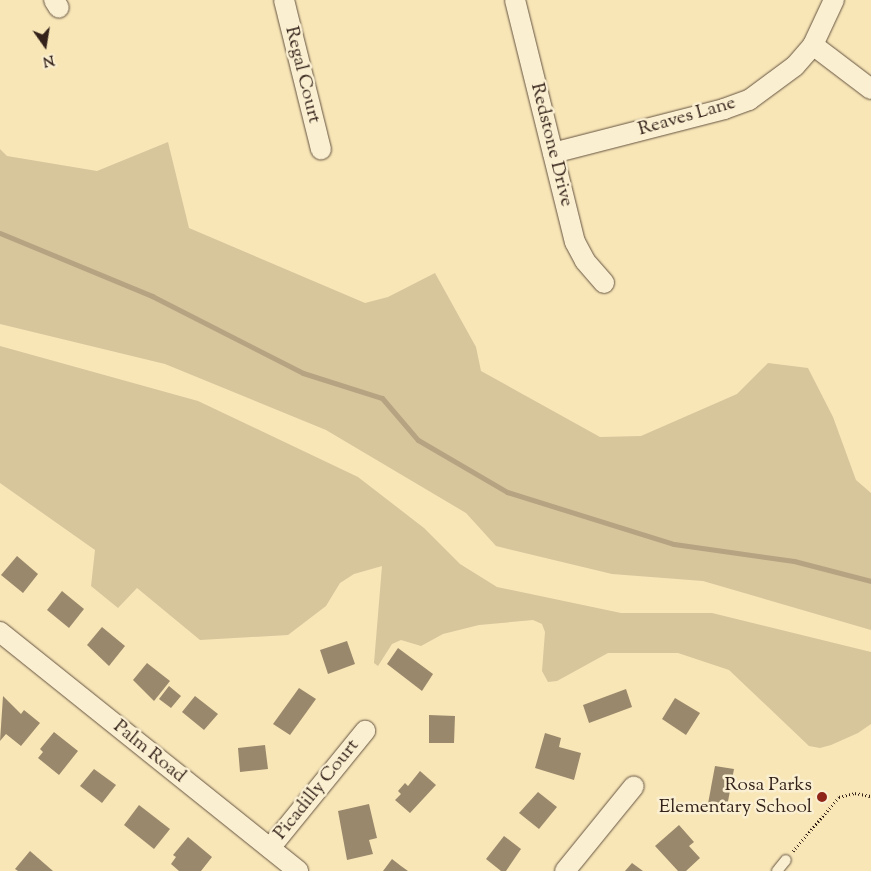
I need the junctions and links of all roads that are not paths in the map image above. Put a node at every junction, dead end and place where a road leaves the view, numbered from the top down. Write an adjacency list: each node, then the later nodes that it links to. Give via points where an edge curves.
1 (284, 0): 6 (street, Regal Court)
2 (514, 0): 7 (street, Redstone Drive)
3 (834, 0): 4 (street, Reaves Lane)
4 (813, 45): 5 (street); 7 (street, Reaves Lane, via 795,66 748,100)
5 (871, 90)
6 (321, 150)
7 (552, 153): 8 (street, Redstone Drive, via 575,242 585,261)
8 (604, 283)
9 (0, 632): 12 (street, Palm Road)
10 (364, 731): 12 (street, Picadilly Court)
11 (634, 786): 15 (street)
12 (270, 848): 14 (street, Palm Road)
13 (786, 860): 16 (lane)
14 (298, 871)
15 (565, 871)
16 (777, 871)

